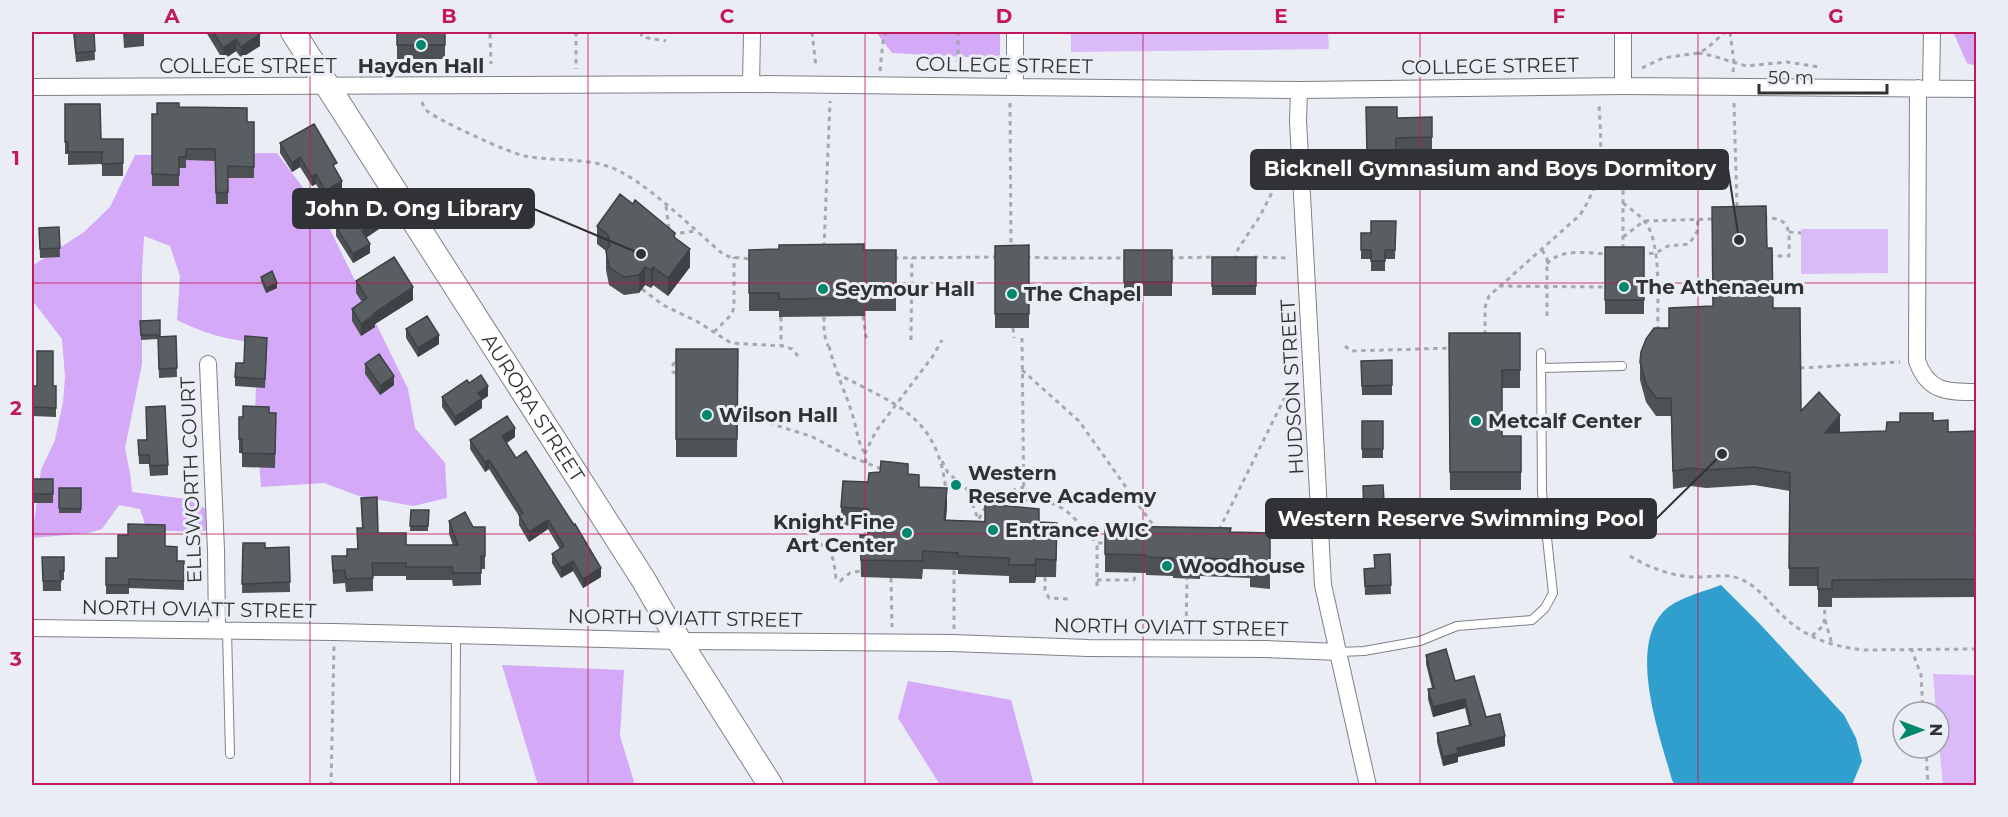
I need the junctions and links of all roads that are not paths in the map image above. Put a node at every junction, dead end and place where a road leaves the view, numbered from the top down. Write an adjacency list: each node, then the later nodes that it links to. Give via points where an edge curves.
1 (293, 32): 10 (street, AURORA STREET)
2 (752, 32): 6 (street)
3 (1015, 32): 7 (street)
4 (1623, 32): 8 (street)
5 (1932, 32): 11 (street)
6 (751, 84): 7 (street, COLLEGE STREET); 10 (street, COLLEGE STREET)
7 (1012, 86): 13 (street, COLLEGE STREET)
8 (1623, 86): 11 (street, COLLEGE STREET); 13 (street, COLLEGE STREET)
9 (32, 87): 10 (street, COLLEGE STREET)
10 (327, 87): 22 (street, AURORA STREET)
11 (1924, 88): 12 (street, COLLEGE STREET); 18 (street, via 1917,362 1921,374 1933,386 1949,392)
12 (1977, 89)
13 (1299, 90): 23 (street, HUDSON STREET, via 1323,585)
14 (1541, 353): 17 (lane)
15 (208, 364): 20 (street, ELLSWORTH COURT)
16 (1622, 366): 17 (lane)
17 (1541, 368): 23 (lane, via 1542,492 1552,593 1545,608 1532,620 1457,626 1420,641)
18 (1977, 392)
19 (32, 628): 20 (street, NORTH OVIATT STREET)
20 (222, 630): 21 (street, NORTH OVIATT STREET); 24 (lane)
21 (456, 634): 22 (street, NORTH OVIATT STREET); 25 (lane)
22 (679, 641): 23 (street, NORTH OVIATT STREET); 26 (street, AURORA STREET)
23 (1339, 652): 27 (street, HUDSON STREET)
24 (230, 754)
25 (455, 786)
26 (771, 786)
27 (1368, 786)

